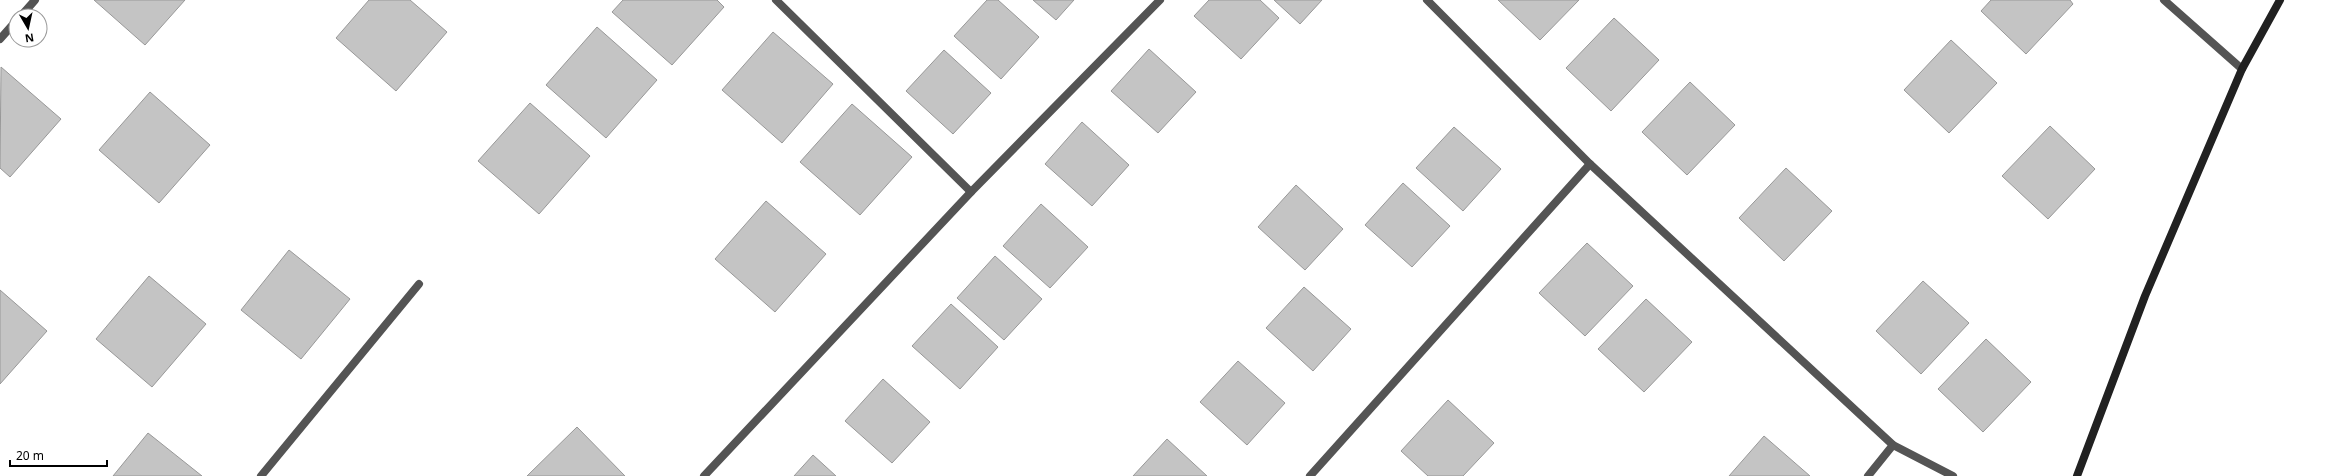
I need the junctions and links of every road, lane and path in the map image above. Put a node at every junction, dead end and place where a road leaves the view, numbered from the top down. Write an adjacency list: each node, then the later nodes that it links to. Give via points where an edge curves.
1 (35, 0): 7 (street)
2 (776, 0): 12 (street)
3 (1160, 0): 12 (street)
4 (1427, 0): 11 (street)
5 (2164, 0): 10 (street)
6 (2280, 0): 10 (main road)
7 (28, 8)
8 (8, 30): 9 (street)
9 (0, 39)
10 (2242, 69): 20 (main road, via 2145,296)
11 (1590, 164): 14 (street); 17 (street)
12 (971, 192): 16 (street)
13 (418, 284): 15 (street)
14 (1893, 445): 18 (street); 19 (street)
15 (261, 476)
16 (704, 476)
17 (1310, 476)
18 (1868, 476)
19 (1954, 476)
20 (2078, 476)

